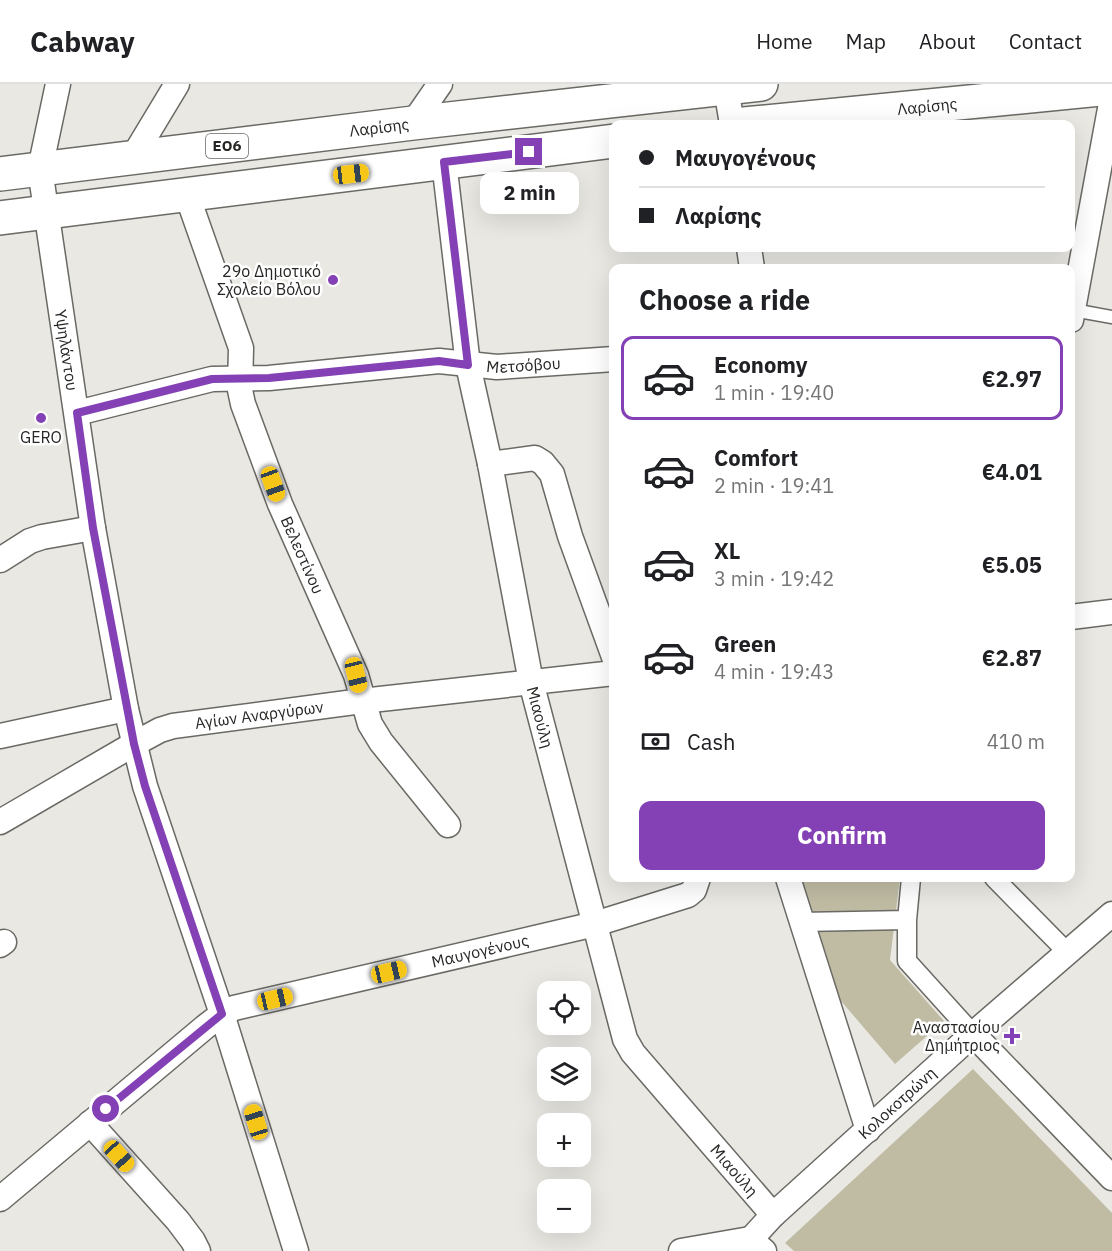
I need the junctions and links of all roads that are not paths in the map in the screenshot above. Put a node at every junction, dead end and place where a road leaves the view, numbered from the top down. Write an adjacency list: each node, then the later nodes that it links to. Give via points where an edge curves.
1 (58, 84): 15 (street)
2 (177, 84): 13 (street)
3 (440, 84): 11 (street)
4 (761, 84): 5 (main road, Λαρίσης / ΕΟ6)
5 (716, 86): 7 (main road, Λαρίσης / ΕΟ6); 9 (street)
6 (1112, 88): 10 (main road, Λαρίσης)
7 (604, 93): 11 (main road, Λαρίσης / ΕΟ6)
8 (1112, 98): 20 (street)
9 (730, 120)
10 (785, 120)
11 (413, 123): 13 (main road, Λαρίσης / ΕΟ6)
12 (609, 142): 14 (main road)
13 (133, 158): 15 (main road, Λαρίσης / ΕΟ6)
14 (444, 162): 17 (main road); 24 (street, Μιαούλη)
15 (40, 169): 16 (main road, Λαρίσης / ΕΟ6); 18 (street, Υψηλάντου)
16 (0, 174)
17 (187, 195): 18 (main road); 25 (street, Βελεστίνου, via 241,348)
18 (48, 212): 19 (main road); 26 (street, Υψηλάντου)
19 (0, 218)
20 (1075, 299)
21 (1075, 315): 22 (lane)
22 (1112, 317)
23 (609, 359): 24 (street, Μετσόβου, via 497,367)
24 (468, 365): 25 (street, Μετσόβου, via 439,361); 27 (street, Μιαούλη)
25 (239, 378): 26 (street, Μετσόβου, via 212,379); 35 (street, Βελεστίνου, via 243,404 280,504 356,675)
26 (77, 413): 28 (street, Υψηλάντου)
27 (490, 464): 32 (street, via 535,458 552,474); 34 (street, Μιαούλη)
28 (93, 528): 29 (street, via 30,541); 36 (street, Υψηλάντου)
29 (0, 560)
30 (1112, 612): 31 (street)
31 (1075, 617)
32 (609, 643)
33 (609, 674): 34 (street, Αγίων Αναργύρων)
34 (531, 682): 35 (street, Αγίων Αναργύρων); 48 (street, Μιαούλη)
35 (362, 701): 38 (street, Αγίων Αναργύρων, via 173,726); 40 (street, Βελεστίνου, via 374,733)
36 (126, 709): 37 (street); 38 (street, Υψηλάντου)
37 (0, 736)
38 (134, 744): 39 (street, Αγίων Αναργύρων); 50 (street, Υψηλάντου)
39 (0, 822)
40 (448, 825)
41 (698, 882): 48 (street, Μαυγογένους, via 688,895)
42 (789, 882): 47 (street)
43 (910, 882): 46 (street)
44 (998, 882): 49 (street)
45 (1112, 914): 49 (street, Κολοκοτρώνη)
46 (907, 920): 47 (street); 51 (street, via 907,961)
47 (801, 922): 53 (street)
48 (595, 924): 50 (street, Μαυγογένους, via 234,1008); 56 (street, Μιαούλη, via 622,1029 633,1053)
49 (1068, 953): 51 (street, Κολοκοτρώνη)
50 (222, 1014): 52 (street, Μαυγογένους); 59 (street, Υψηλάντου)
51 (974, 1034): 53 (street, Κολοκοτρώνη); 54 (street)
52 (90, 1123): 55 (street, Μαυγογένους); 58 (street, via 178,1221)
53 (868, 1130): 56 (street, Κολοκοτρώνη)
54 (1112, 1178)
55 (3, 1191)
56 (773, 1215): 57 (street, Κολοκοτρώνη)
57 (751, 1247): 60 (street)
58 (198, 1251)
59 (296, 1251)
60 (681, 1251)

